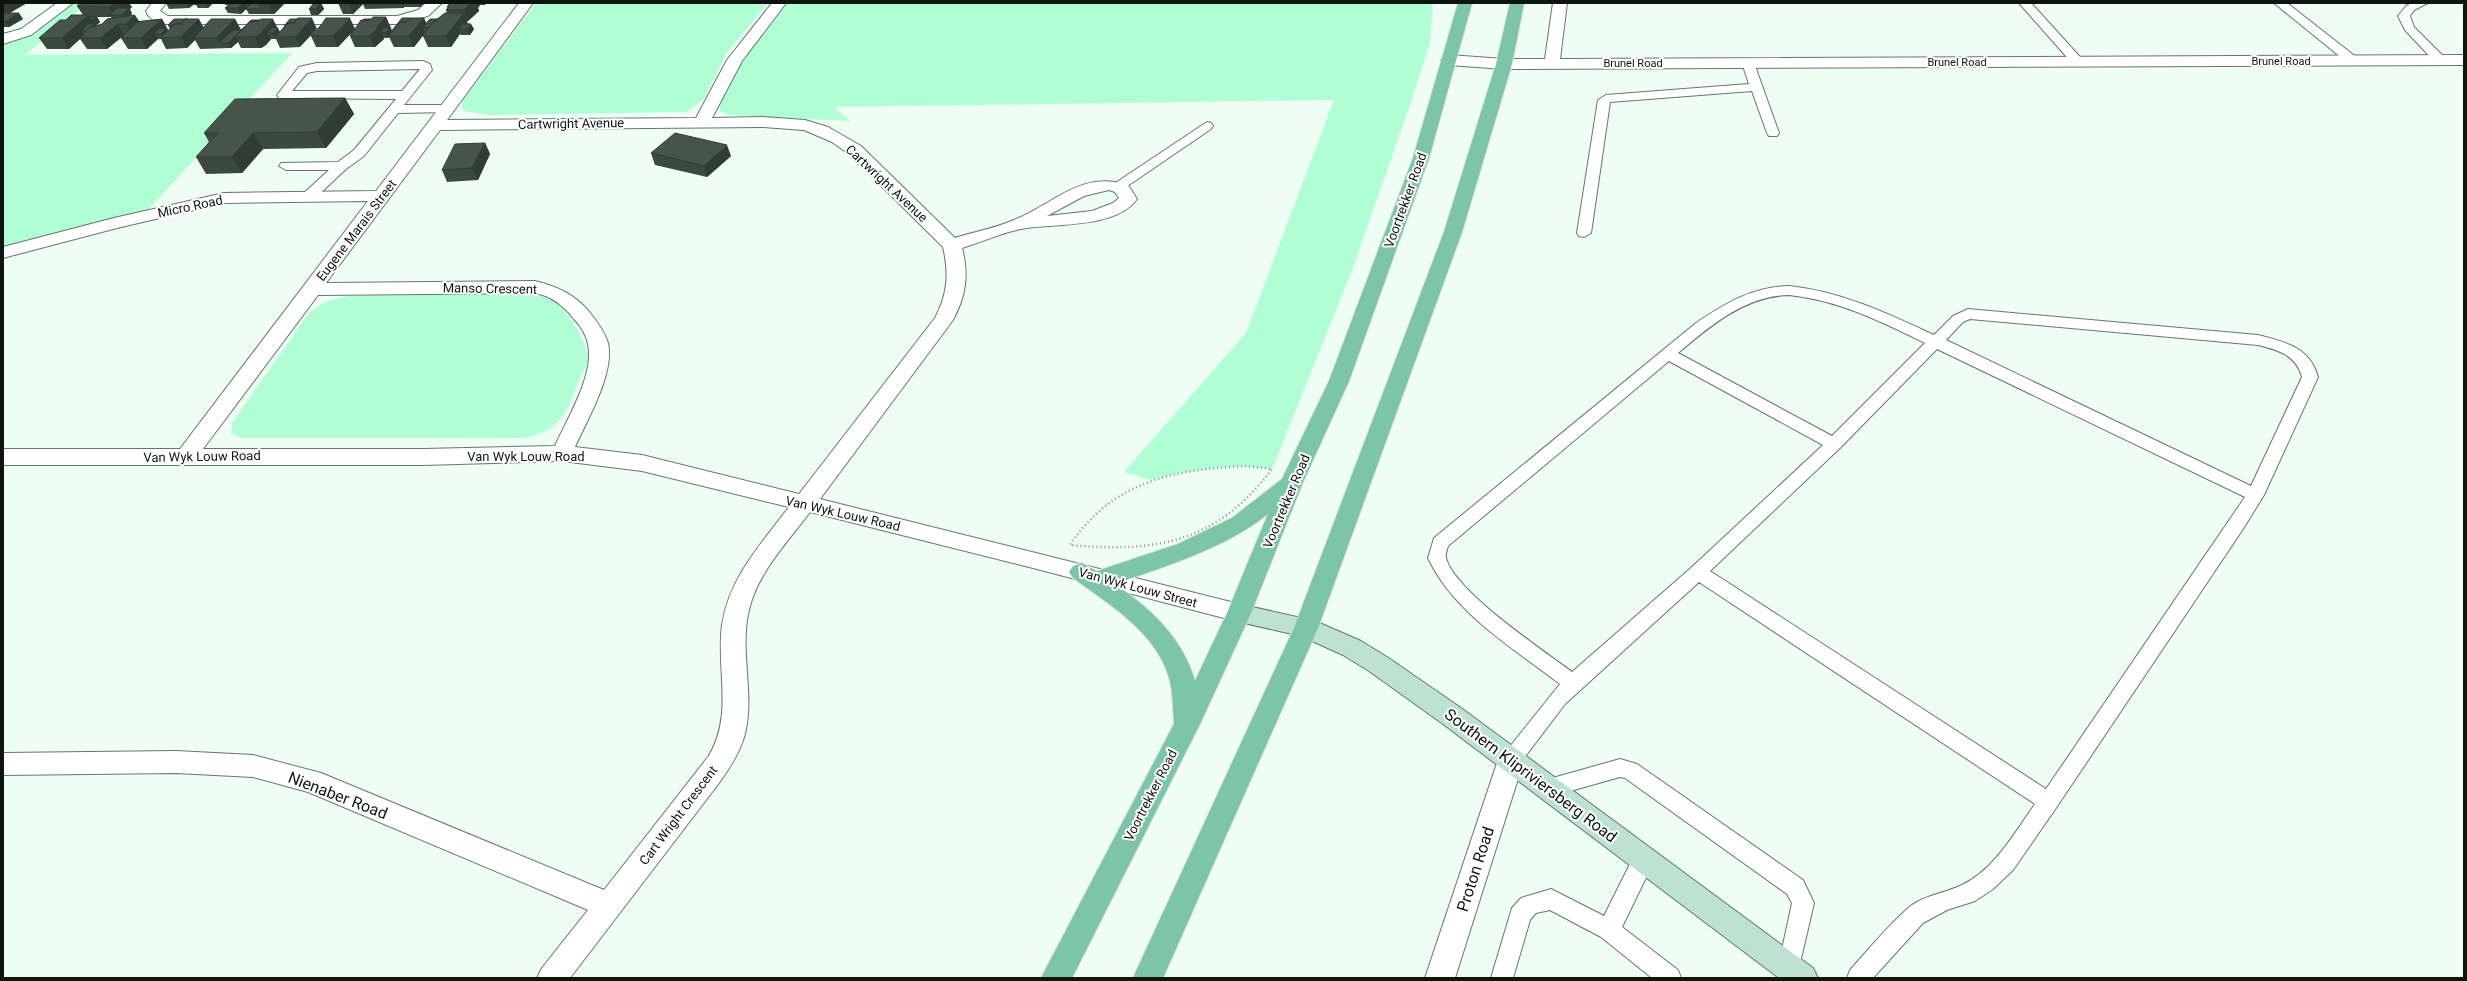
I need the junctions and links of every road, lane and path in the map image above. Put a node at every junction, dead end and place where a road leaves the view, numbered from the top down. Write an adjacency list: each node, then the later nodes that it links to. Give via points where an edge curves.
1 (66, 3): 12 (street, via 26,32)
2 (159, 3): 3 (street, via 153,11 155,16 166,20 235,21 398,20 423,13)
3 (435, 3)
4 (526, 3): 24 (street, Eugene Marais Street)
5 (779, 3): 25 (street, via 734,60)
6 (1517, 3): 20 (main road)
7 (1560, 3): 18 (street)
8 (2025, 3): 17 (lane)
9 (2280, 3): 14 (lane)
10 (2422, 3): 15 (lane, via 2410,8 2404,16 2409,28)
11 (1463, 6): 13 (main road, Voortrekker Road)
12 (3, 40)
13 (1449, 60): 20 (street, Brunel Road); 45 (main road, Voortrekker Road, via 1421,158 1339,381)
14 (2352, 60): 15 (street, Brunel Road); 17 (street, Brunel Road)
15 (2440, 60): 16 (street, Brunel Road)
16 (2464, 60)
17 (2077, 61): 19 (street, Brunel Road)
18 (1552, 63): 19 (street, Brunel Road); 20 (street, Brunel Road)
19 (1748, 63): 21 (lane)
20 (1504, 64): 54 (main road, via 1452,232)
21 (1756, 87): 28 (lane); 35 (lane, via 1606,99 1602,103)
22 (406, 95): 22 (lane, via 426,67 423,65 311,67 303,70 282,94); 23 (lane)
23 (394, 109): 24 (lane); 30 (lane, via 359,153)
24 (447, 109): 26 (street, Eugene Marais Street)
25 (702, 122): 26 (street, Cartwright Avenue); 36 (street, Cartwright Avenue, via 787,122 822,130 854,150)
26 (436, 125): 33 (street, Eugene Marais Street)
27 (1207, 126): 31 (lane)
28 (1773, 133)
29 (286, 166): 30 (lane)
30 (341, 166): 32 (lane)
31 (1118, 186): 34 (street, via 1106,184 1086,189); 34 (street, via 1124,190 1128,199 1117,208 1091,216)
32 (308, 196): 33 (street, Micro Road); 37 (street, Micro Road, via 248,196 203,202)
33 (382, 196): 38 (street, Eugene Marais Street)
34 (1020, 224): 36 (street)
35 (1584, 233)
36 (952, 245): 47 (street, via 959,278 948,312)
37 (3, 252)
38 (312, 289): 42 (street, Manso Crescent, via 535,287 559,293 589,324 599,349 598,363 588,394); 44 (street, Eugene Marais Street)
39 (1936, 340): 40 (lane, via 1842,301 1804,293 1775,291 1752,296 1726,310 1701,326); 41 (lane); 46 (lane); 46 (lane, via 1958,319 1968,314 2258,340 2298,354 2308,365 2310,377)
40 (1668, 354): 41 (lane); 55 (lane, via 1440,543 1437,557 1445,576 1471,603)
41 (1834, 444): 51 (lane)
42 (562, 453): 44 (street, Van Wyk Louw Road); 47 (street, Van Wyk Louw Road, via 642,463)
43 (3, 457): 44 (street, Van Wyk Louw Road)
44 (186, 457)
45 (1292, 482): 52 (main road, via 1240,524 1186,550); 53 (main road, Voortrekker Road)
46 (2255, 495): 60 (lane)
47 (804, 504): 49 (street, Van Wyk Louw Road); 62 (street, Cart Wright Crescent, via 750,575 740,597 733,641 736,710 732,736 697,792)
48 (1070, 544): 48 (path, via 1093,548 1138,548 1189,536 1211,527 1245,504 1272,469 1222,467 1151,480 1133,488 1097,512 1084,523)
49 (1036, 560): 50 (street, Van Wyk Louw Street)
50 (1081, 572): 52 (street, Van Wyk Louw Street); 56 (main road, via 1126,604 1160,637 1181,676)
51 (1698, 572): 55 (lane); 60 (lane)
52 (1105, 578): 53 (street, Van Wyk Louw Street)
53 (1239, 613): 54 (main road, Southern Klipriviersberg Road); 56 (main road, Voortrekker Road)
54 (1306, 628): 57 (main road, Southern Klipriviersberg Road, via 1352,648 1378,664); 67 (main road)
55 (1573, 683): 57 (lane, via 1558,698)
56 (1187, 724): 66 (main road, Voortrekker Road)
57 (1511, 760): 59 (main road, Southern Klipriviersberg Road); 68 (street, Proton Road)
58 (3, 764): 62 (street, Nienaber Road, via 176,762 253,766 312,782)
59 (1549, 788): 61 (main road, Southern Klipriviersberg Road); 64 (lane, via 1620,768 1630,770 1795,887 1803,903)
60 (2050, 802): 71 (lane, via 2005,863 1985,882 1967,894 1942,901 1915,916)
61 (1644, 860): 63 (lane); 64 (main road, Southern Klipriviersberg Road)
62 (608, 906): 65 (street, Cart Wright Crescent)
63 (1609, 930): 69 (lane, via 1550,898 1529,905 1520,915); 70 (lane)
64 (1796, 973)
65 (552, 978)
66 (1056, 978)
67 (1148, 978)
68 (1440, 978)
69 (1502, 978)
70 (1670, 978)
71 (1858, 978)

